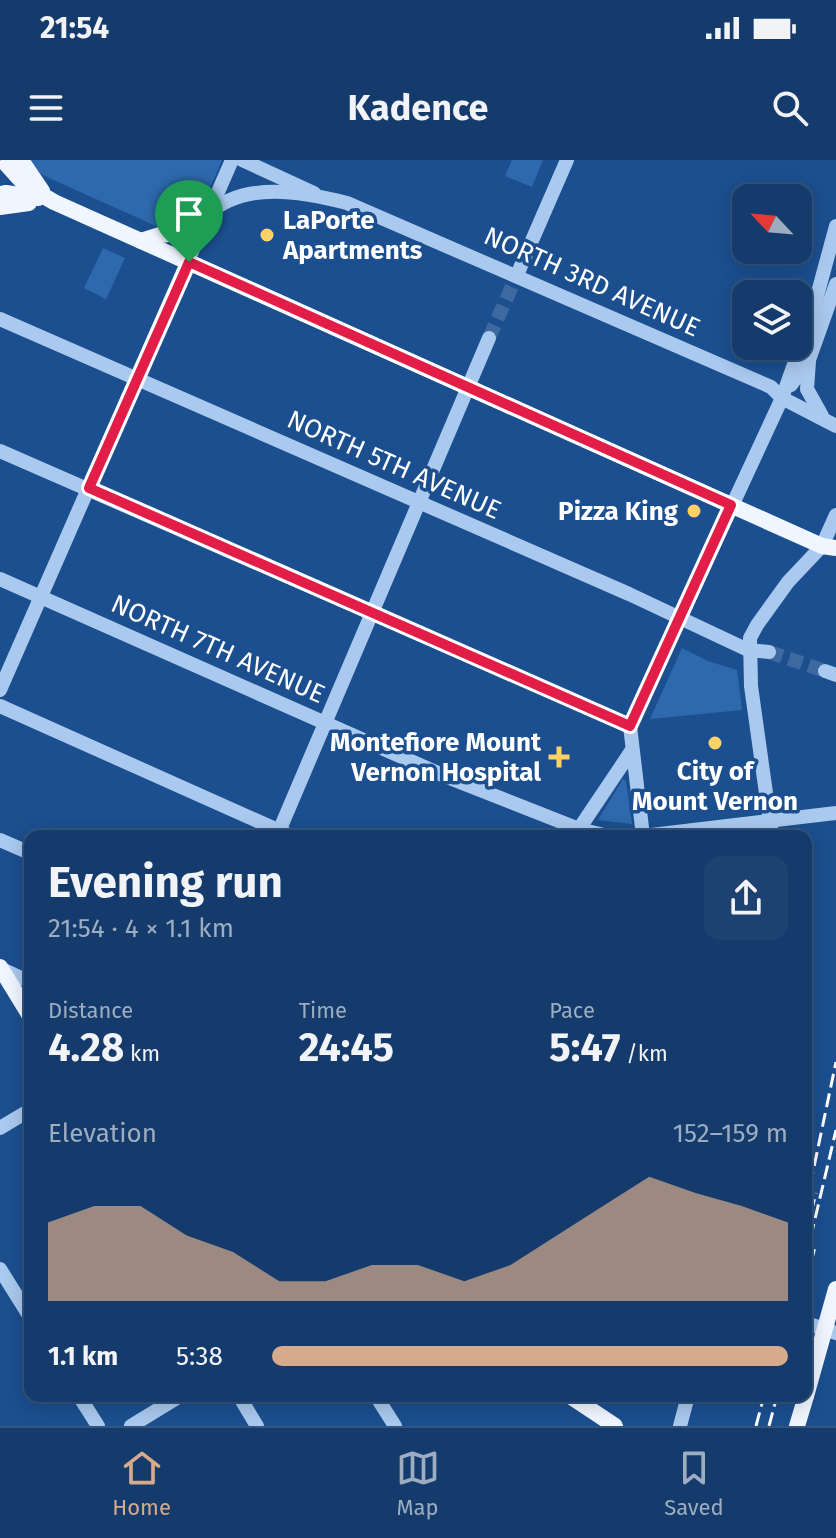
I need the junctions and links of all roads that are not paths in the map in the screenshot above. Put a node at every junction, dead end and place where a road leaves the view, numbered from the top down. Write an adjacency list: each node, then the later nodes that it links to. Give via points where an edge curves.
1 (232, 160): 9 (street)
2 (242, 160): 6 (street, NORTH 3RD AVENUE)
3 (567, 160): 14 (street)
4 (11, 162): 5 (main road); 7 (main road, via 25,185)
5 (0, 192): 7 (main road)
6 (321, 196): 9 (street, NORTH 3RD AVENUE, via 247,193 219,204); 14 (street, NORTH 3RD AVENUE, via 365,209)
7 (50, 200): 8 (main road); 11 (main road)
8 (0, 207)
9 (208, 215): 11 (main road, via 179,233); 13 (street)
10 (836, 226): 12 (street)
11 (141, 241): 13 (main road)
12 (833, 248): 22 (street)
13 (189, 262): 20 (street); 21 (main road)
14 (517, 275): 22 (street, NORTH 3RD AVENUE, via 771,387)
15 (836, 284): 18 (street)
16 (0, 319): 20 (street, NORTH 5TH AVENUE)
17 (489, 338): 21 (street)
18 (812, 352)
19 (809, 360): 22 (street); 23 (street, via 807,389)
20 (137, 379): 25 (street); 26 (street, NORTH 5TH AVENUE)
21 (467, 385): 26 (street); 27 (main road)
22 (782, 398): 23 (street, NORTH 3RD AVENUE); 27 (street)
23 (830, 423)
24 (0, 451): 25 (street)
25 (89, 488): 31 (street); 32 (street)
26 (420, 503): 32 (street); 33 (street, NORTH 5TH AVENUE)
27 (731, 505): 29 (main road); 33 (street)
28 (836, 515): 29 (street)
29 (829, 547): 34 (street, via 788,582 757,625)
30 (0, 579): 31 (street, NORTH 7TH AVENUE)
31 (42, 597): 36 (street); 38 (street, NORTH 7TH AVENUE)
32 (372, 614): 38 (street); 39 (street)
33 (681, 618): 34 (street, NORTH 5TH AVENUE); 39 (street)
34 (748, 650): 35 (street, NORTH 5TH AVENUE); 43 (street)
35 (769, 652)
36 (0, 690)
37 (0, 706): 44 (street)
38 (326, 724): 42 (street, NORTH 7TH AVENUE); 45 (street)
39 (630, 726): 40 (street)
40 (632, 750): 42 (street); 47 (street)
41 (836, 813): 43 (street, NORTH 7TH AVENUE, via 815,813)
42 (579, 829): 46 (street, NORTH 7TH AVENUE)
43 (771, 829)
44 (273, 830)
45 (284, 830)
46 (583, 830)
47 (642, 830)
48 (0, 840): 49 (street)
49 (24, 850)
50 (1, 968): 51 (street); 52 (main road)
51 (24, 979)
52 (24, 1006)
53 (24, 1114): 54 (street)
54 (0, 1128)
55 (0, 1269): 57 (street)
56 (836, 1289): 58 (main road)
57 (24, 1307)
58 (820, 1328): 59 (main road)
59 (812, 1367)
60 (83, 1402): 67 (street)
61 (170, 1402): 68 (street)
62 (243, 1402): 69 (street)
63 (380, 1402): 70 (street)
64 (579, 1402): 71 (main road)
65 (686, 1402): 72 (street)
66 (804, 1402): 73 (main road)
67 (98, 1426)
68 (131, 1426)
69 (257, 1426)
70 (395, 1426)
71 (615, 1426)
72 (680, 1426)
73 (797, 1426)

